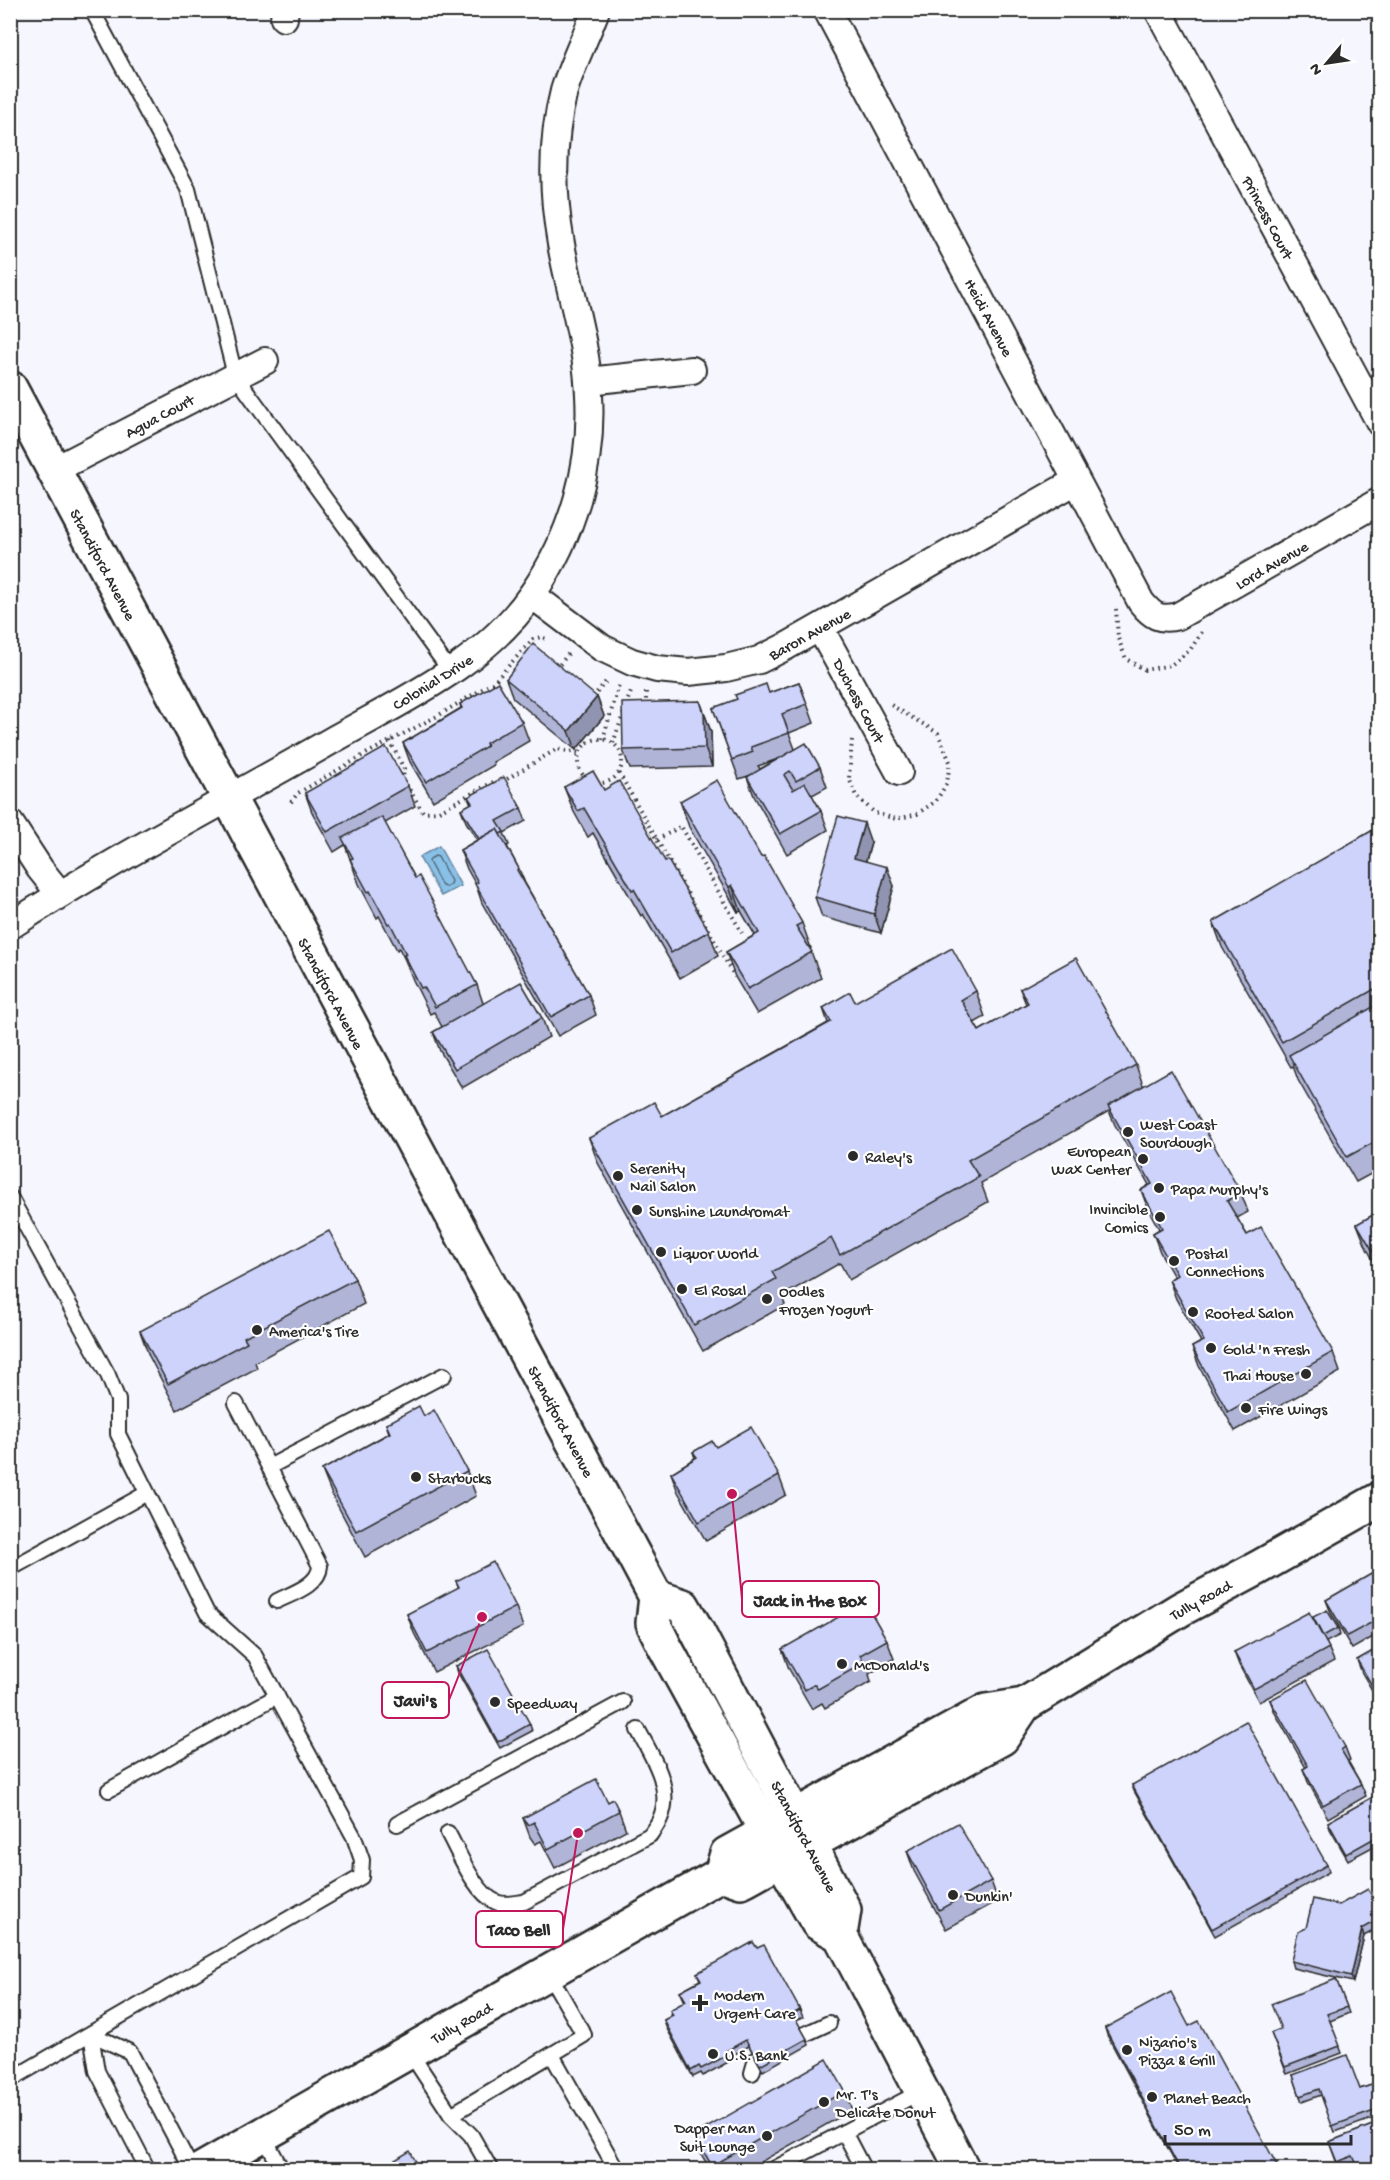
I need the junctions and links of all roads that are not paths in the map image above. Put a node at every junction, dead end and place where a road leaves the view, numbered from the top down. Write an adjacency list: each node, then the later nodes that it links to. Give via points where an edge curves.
1 (92, 10): 7 (lane, via 188,189)
2 (596, 10): 8 (street, Colonial Drive, via 565,89 554,157 561,244)
3 (827, 10): 12 (street, Heidi Avenue)
4 (1158, 10): 10 (street, Princess Court)
5 (265, 361): 7 (street, Agua Court)
6 (692, 370): 8 (street)
7 (235, 375): 11 (street, Agua Court); 17 (lane)
8 (588, 381): 14 (street, Colonial Drive, via 587,462 577,501 564,537)
9 (10, 388): 11 (main road, Standiford Avenue)
10 (1380, 423)
11 (54, 470): 19 (main road, Standiford Avenue)
12 (1076, 481): 15 (street, Heidi Avenue, via 1141,602); 16 (street, Baron Avenue)
13 (1380, 501): 15 (street, Lord Avenue, via 1178,616)
14 (532, 595): 16 (street, Baron Avenue, via 602,648 657,669 688,672 748,663); 17 (street, Colonial Drive, via 479,651)
15 (1159, 618)
16 (820, 628): 18 (street, Duchess Court)
17 (451, 672): 19 (street, Colonial Drive)
18 (899, 772)
19 (229, 798): 21 (street, Colonial Drive); 30 (main road, Standiford Avenue)
20 (10, 822): 21 (street)
21 (60, 894): 22 (street, Colonial Drive)
22 (10, 926)
23 (10, 1197): 27 (lane, via 108,1375 118,1400 118,1434)
24 (444, 1374): 26 (lane)
25 (236, 1403): 26 (lane)
26 (270, 1467): 31 (lane, via 320,1566 314,1581)
27 (147, 1492): 29 (lane); 32 (lane, via 207,1613 255,1656)
28 (1380, 1499): 37 (main road, Tully Road, via 1181,1609 1024,1705 1002,1738)
29 (10, 1569)
30 (656, 1597): 37 (main road, Standiford Avenue, via 683,1606); 39 (main road, Standiford Avenue, via 653,1623)
31 (277, 1601)
32 (277, 1696): 35 (lane); 43 (lane, via 354,1836 362,1860 361,1877)
33 (623, 1702): 36 (lane)
34 (638, 1730): 38 (lane, via 659,1769 665,1797 661,1818 650,1835 524,1902 509,1904 496,1902 479,1889)
35 (109, 1790)
36 (397, 1824)
37 (803, 1831): 39 (main road, Tully Road); 40 (main road, Standiford Avenue, via 844,1910)
38 (448, 1833)
39 (775, 1847): 40 (main road, Standiford Avenue, via 818,1923); 41 (main road, Tully Road, via 741,1881 721,1874)
40 (840, 1935): 48 (main road, Standiford Avenue)
41 (548, 1972): 44 (main road, Tully Road); 45 (lane, via 584,2035)
42 (829, 2023): 46 (lane, via 756,2059)
43 (91, 2034): 47 (lane); 52 (lane, via 97,2071); 53 (lane, via 130,2052)
44 (409, 2051): 49 (lane); 51 (main road, Tully Road)
45 (552, 2055): 49 (lane); 57 (lane)
46 (752, 2073)
47 (10, 2080)
48 (922, 2091): 50 (lane); 60 (main road, Standiford Avenue)
49 (452, 2115): 56 (lane, via 471,2135)
50 (844, 2132): 58 (lane); 59 (lane)
51 (262, 2134): 54 (main road, Tully Road); 55 (lane)
52 (148, 2169)
53 (192, 2169)
54 (201, 2169)
55 (282, 2169)
56 (491, 2169)
57 (617, 2169)
58 (772, 2169)
59 (864, 2169)
60 (963, 2169)

